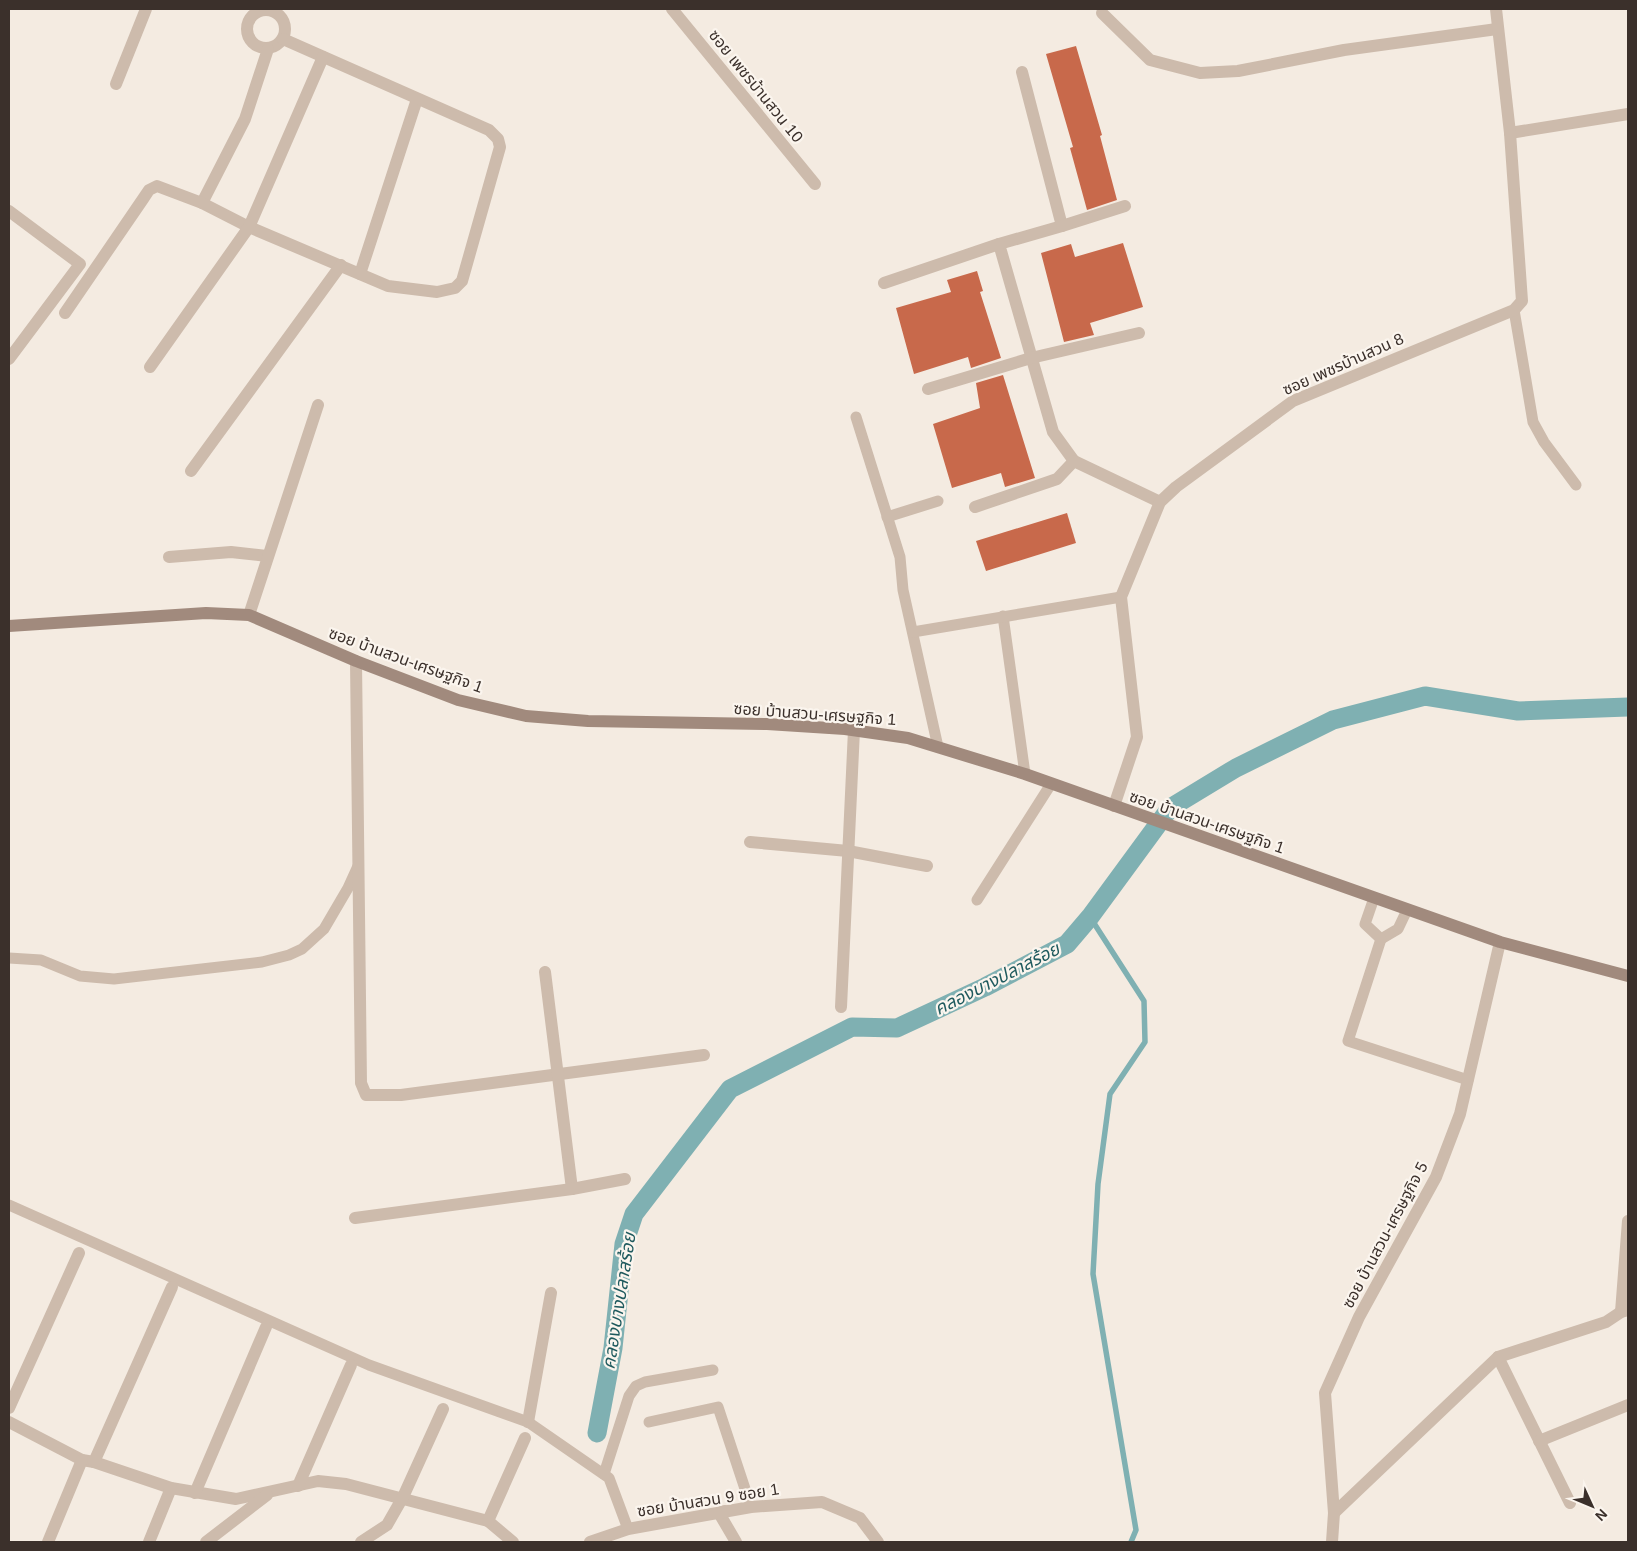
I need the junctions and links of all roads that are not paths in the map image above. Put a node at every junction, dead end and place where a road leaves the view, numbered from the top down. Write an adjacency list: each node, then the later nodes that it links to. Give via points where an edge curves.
1 (146, 9): 10 (street)
2 (672, 9): 14 (street, ซอย เพชรบ้านสวน 10)
3 (1496, 9): 5 (street)
4 (1102, 13): 5 (street, via 1150,60 1200,73 1238,71 1344,50)
5 (1497, 29): 13 (street)
6 (283, 40): 7 (street); 7 (street, via 284,20 273,10 258,11 248,22 248,37 255,45); 8 (street)
7 (268, 49): 15 (street, via 245,118)
8 (323, 57): 11 (street); 19 (street)
9 (1022, 72): 18 (street)
10 (116, 84)
11 (417, 99): 22 (street); 22 (street, via 489,130 498,139 500,147 462,281 454,288 437,292 388,286)
12 (1628, 114): 13 (street)
13 (1510, 133): 24 (street, via 1522,289 1522,301)
14 (815, 184)
15 (202, 203): 19 (street); 25 (street, via 156,186 149,190)
16 (1125, 206): 18 (street)
17 (9, 211): 28 (street, via 80,264)
18 (1062, 226): 20 (street)
19 (249, 227): 21 (street); 29 (street)
20 (999, 244): 23 (street); 27 (street)
21 (341, 265): 22 (street); 34 (street)
22 (360, 274)
23 (884, 283)
24 (1514, 310): 35 (lane, via 1533,422); 37 (street, ซอย เพชรบ้านสวน 8, via 1293,401)
25 (65, 313)
26 (1139, 333): 27 (street)
27 (1031, 358): 30 (street); 33 (street, via 1053,432)
28 (9, 359)
29 (150, 367)
30 (928, 389)
31 (318, 405): 41 (street)
32 (856, 417): 39 (lane)
33 (1074, 461): 37 (street); 38 (street, via 1057,479)
34 (191, 471)
35 (1576, 485)
36 (938, 501): 39 (lane)
37 (1160, 502): 42 (street, ซอย เพชรบ้านสวน 8)
38 (975, 507)
39 (887, 517): 46 (lane, via 900,558 903,590)
40 (169, 556): 41 (street, via 231,552)
41 (267, 556): 43 (street)
42 (1121, 597): 44 (lane); 52 (street, ซอย เพชรบ้านสวน 8, via 1137,737)
43 (249, 615): 45 (street, ซอย บ้านสวน-เศรษฐกิจ 1, via 206,613); 47 (street, ซอย บ้านสวน-เศรษฐกิจ 1)
44 (1003, 616): 46 (lane); 50 (lane)
45 (9, 626)
46 (913, 632): 49 (lane)
47 (356, 661): 48 (street, ซอย บ้านสวน-เศรษฐกิจ 1, via 458,700 526,716); 55 (street)
48 (854, 730): 49 (street, ซอย บ้านสวน-เศรษฐกิจ 1, via 908,738); 54 (street)
49 (938, 747): 50 (street, ซอย บ้านสวน-เศรษฐกิจ 1)
50 (1025, 774): 51 (street, ซอย บ้านสวน-เศรษฐกิจ 1)
51 (1051, 784): 52 (street, ซอย บ้านสวน-เศรษฐกิจ 1); 58 (lane)
52 (1114, 806): 57 (street, ซอย บ้านสวน-เศรษฐกิจ 1)
53 (750, 842): 54 (street)
54 (848, 851): 56 (street); 65 (street)
55 (358, 864): 62 (lane, via 324,929 302,949 289,955 262,962 114,979 80,976 41,960); 67 (street, via 361,1083 366,1095 401,1095)
56 (927, 866)
57 (1374, 898): 59 (street, ซอย บ้านสวน-เศรษฐกิจ 1); 60 (lane, via 1365,924)
58 (976, 900)
59 (1407, 910): 60 (lane, via 1398,929); 61 (street, ซอย บ้านสวน-เศรษฐกิจ 1)
60 (1381, 939): 68 (lane, via 1348,1041)
61 (1500, 942): 64 (street, ซอย บ้านสวน-เศรษฐกิจ 1); 68 (street, ซอย บ้านสวน-เศรษฐกิจ 5)
62 (9, 958)
63 (545, 972): 67 (street)
64 (1628, 976)
65 (841, 1007)
66 (704, 1055): 67 (street)
67 (559, 1074): 70 (street)
68 (1468, 1080): 100 (street, ซอย บ้านสวน-เศรษฐกิจ 5, via 1460,1114 1436,1177 1359,1317 1325,1393)
69 (626, 1179): 70 (street)
70 (572, 1189): 72 (street)
71 (9, 1205): 86 (lane, via 369,1365)
72 (355, 1218)
73 (1628, 1222): 77 (street)
74 (79, 1253): 83 (street)
75 (172, 1288): 90 (street)
76 (551, 1293): 86 (street)
77 (1625, 1310): 79 (street, via 1606,1322)
78 (266, 1327): 95 (street)
79 (1498, 1357): 89 (street); 100 (street)
80 (351, 1365): 92 (street)
81 (712, 1370): 91 (lane, via 636,1386 629,1396)
82 (1628, 1405): 89 (street)
83 (9, 1408)
84 (443, 1409): 96 (street)
85 (9, 1422): 90 (street)
86 (528, 1422): 91 (lane)
87 (649, 1422): 98 (lane, via 718,1407)
88 (525, 1438): 101 (street)
89 (1539, 1441): 97 (street)
90 (88, 1461): 93 (street); 105 (street)
91 (604, 1474): 102 (lane, via 610,1478)
92 (298, 1486): 94 (street); 96 (street, via 318,1481)
93 (171, 1488): 95 (street); 106 (street)
94 (271, 1492): 95 (street, via 236,1499); 107 (street)
95 (195, 1494)
96 (403, 1497): 101 (street); 108 (street, via 387,1525)
97 (1570, 1503)
98 (751, 1507): 99 (street, ซอย บ้านสวน 9 ซอย 1); 111 (street, ซอย บ้านสวน 9 ซอย 1, via 822,1502 860,1518)
99 (719, 1513): 102 (street, ซอย บ้านสวน 9 ซอย 1); 110 (street)
100 (1334, 1513): 112 (street, ซอย บ้านสวน-เศรษฐกิจ 5)
101 (488, 1521): 104 (street)
102 (628, 1529): 103 (street, ซอย บ้านสวน 9 ซอย 1)
103 (616, 1538): 109 (street, ซอย บ้านสวน 9 ซอย 1)
104 (508, 1540)
105 (48, 1542)
106 (149, 1542)
107 (206, 1542)
108 (361, 1542)
109 (590, 1542)
110 (736, 1542)
111 (878, 1542)
112 (1332, 1542)

